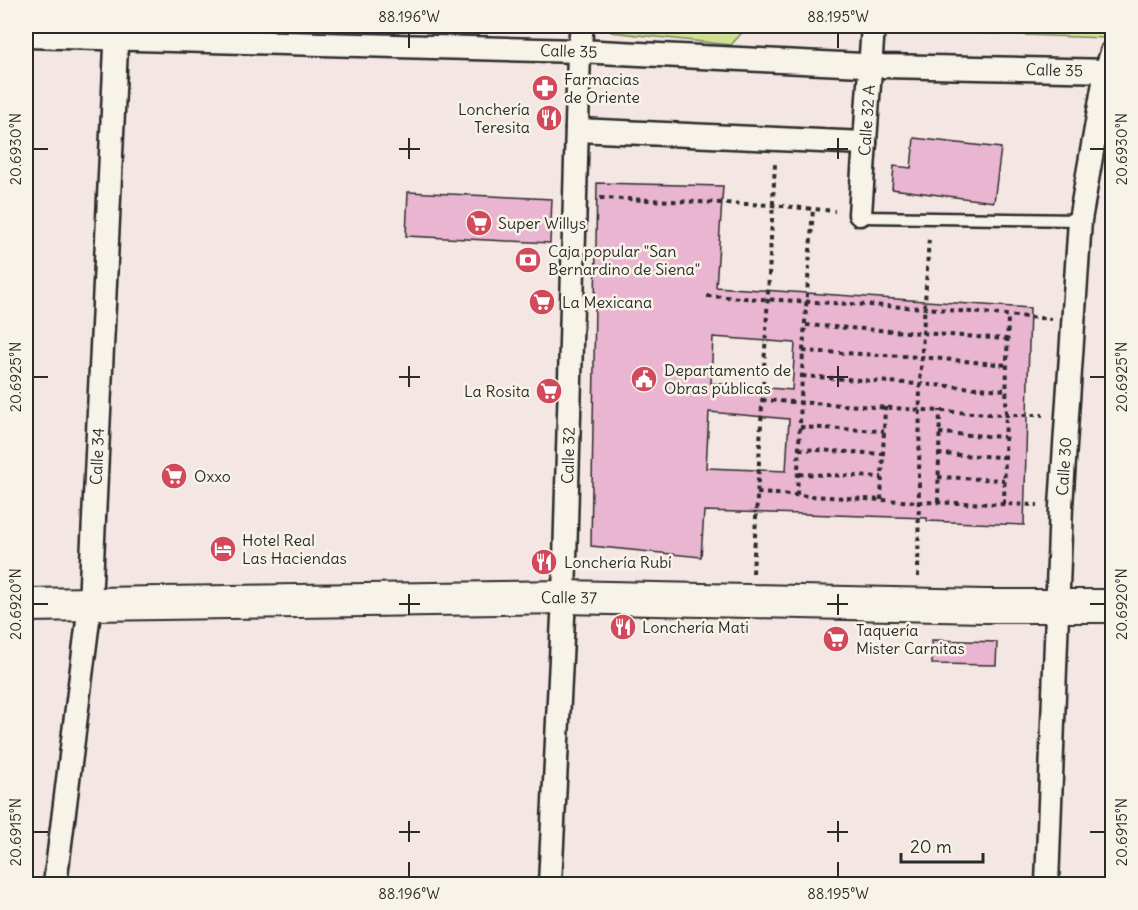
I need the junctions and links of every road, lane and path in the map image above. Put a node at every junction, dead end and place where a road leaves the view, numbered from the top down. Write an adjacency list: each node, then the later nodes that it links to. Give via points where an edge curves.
1 (582, 26): 5 (street, Calle 32)
2 (873, 26): 6 (street, Calle 32 A)
3 (117, 32): 4 (street, Calle 35); 5 (street, Calle 35); 60 (street, Calle 34)
4 (26, 36)
5 (579, 51): 6 (street, Calle 35); 8 (street, Calle 32)
6 (869, 64): 7 (street, Calle 35); 10 (street, Calle 32 A)
7 (1110, 65): 16 (street, Calle 30)
8 (577, 130): 9 (street); 11 (street, Calle 32)
9 (777, 139): 10 (street); 12 (path)
10 (865, 143): 14 (street, Calle 32 A)
11 (576, 197): 12 (path); 58 (street, Calle 32)
12 (771, 206): 13 (path); 18 (path)
13 (813, 209): 14 (path); 19 (path)
14 (860, 214): 15 (lane)
15 (929, 219): 16 (lane); 20 (path)
16 (1080, 220): 22 (street, Calle 30)
17 (707, 296): 18 (path)
18 (768, 298): 19 (path); 32 (path)
19 (807, 301): 20 (path); 23 (path)
20 (925, 308): 21 (path); 24 (path)
21 (1008, 315): 22 (path); 25 (path)
22 (1074, 321): 38 (street, Calle 30)
23 (806, 325): 24 (path); 26 (path)
24 (924, 332): 25 (path); 27 (path)
25 (1007, 339): 28 (path)
26 (803, 351): 27 (path); 29 (path)
27 (921, 357): 28 (path); 30 (path)
28 (1007, 365): 31 (path)
29 (802, 376): 30 (path); 33 (path)
30 (920, 383): 31 (path); 35 (path)
31 (1006, 390): 37 (path)
32 (762, 400): 33 (path); 51 (path)
33 (801, 402): 34 (path); 39 (path)
34 (885, 407): 35 (path); 40 (path)
35 (920, 408): 36 (path); 54 (path)
36 (940, 410): 37 (path); 41 (path)
37 (1005, 415): 38 (path); 42 (path)
38 (1066, 415): 57 (street, Calle 30)
39 (800, 427): 40 (path); 43 (path)
40 (884, 431): 44 (path)
41 (939, 433): 42 (path); 45 (path)
42 (1004, 437): 46 (path)
43 (799, 449): 44 (path); 47 (path)
44 (883, 454): 48 (path)
45 (938, 454): 46 (path); 49 (path)
46 (1004, 457): 50 (path)
47 (798, 474): 48 (path); 52 (path)
48 (882, 477): 53 (path)
49 (938, 477): 50 (path); 55 (path)
50 (1004, 480): 56 (path)
51 (757, 493): 52 (path); 59 (path)
52 (797, 495): 53 (path)
53 (881, 500): 54 (path)
54 (920, 502): 55 (path); 62 (path)
55 (938, 502): 56 (path)
56 (1004, 504): 57 (path)
57 (1061, 506): 63 (street, Calle 30)
58 (564, 597): 59 (street, Calle 37); 60 (street, Calle 37); 66 (street, Calle 32)
59 (751, 601): 62 (street, Calle 37)
60 (90, 604): 61 (street, Calle 37); 65 (street, Calle 34)
61 (26, 605)
62 (917, 605): 63 (street, Calle 37)
63 (1058, 606): 64 (street, Calle 37); 67 (street, Calle 30)
64 (1113, 606)
65 (55, 885)
66 (550, 885)
67 (1047, 885)

